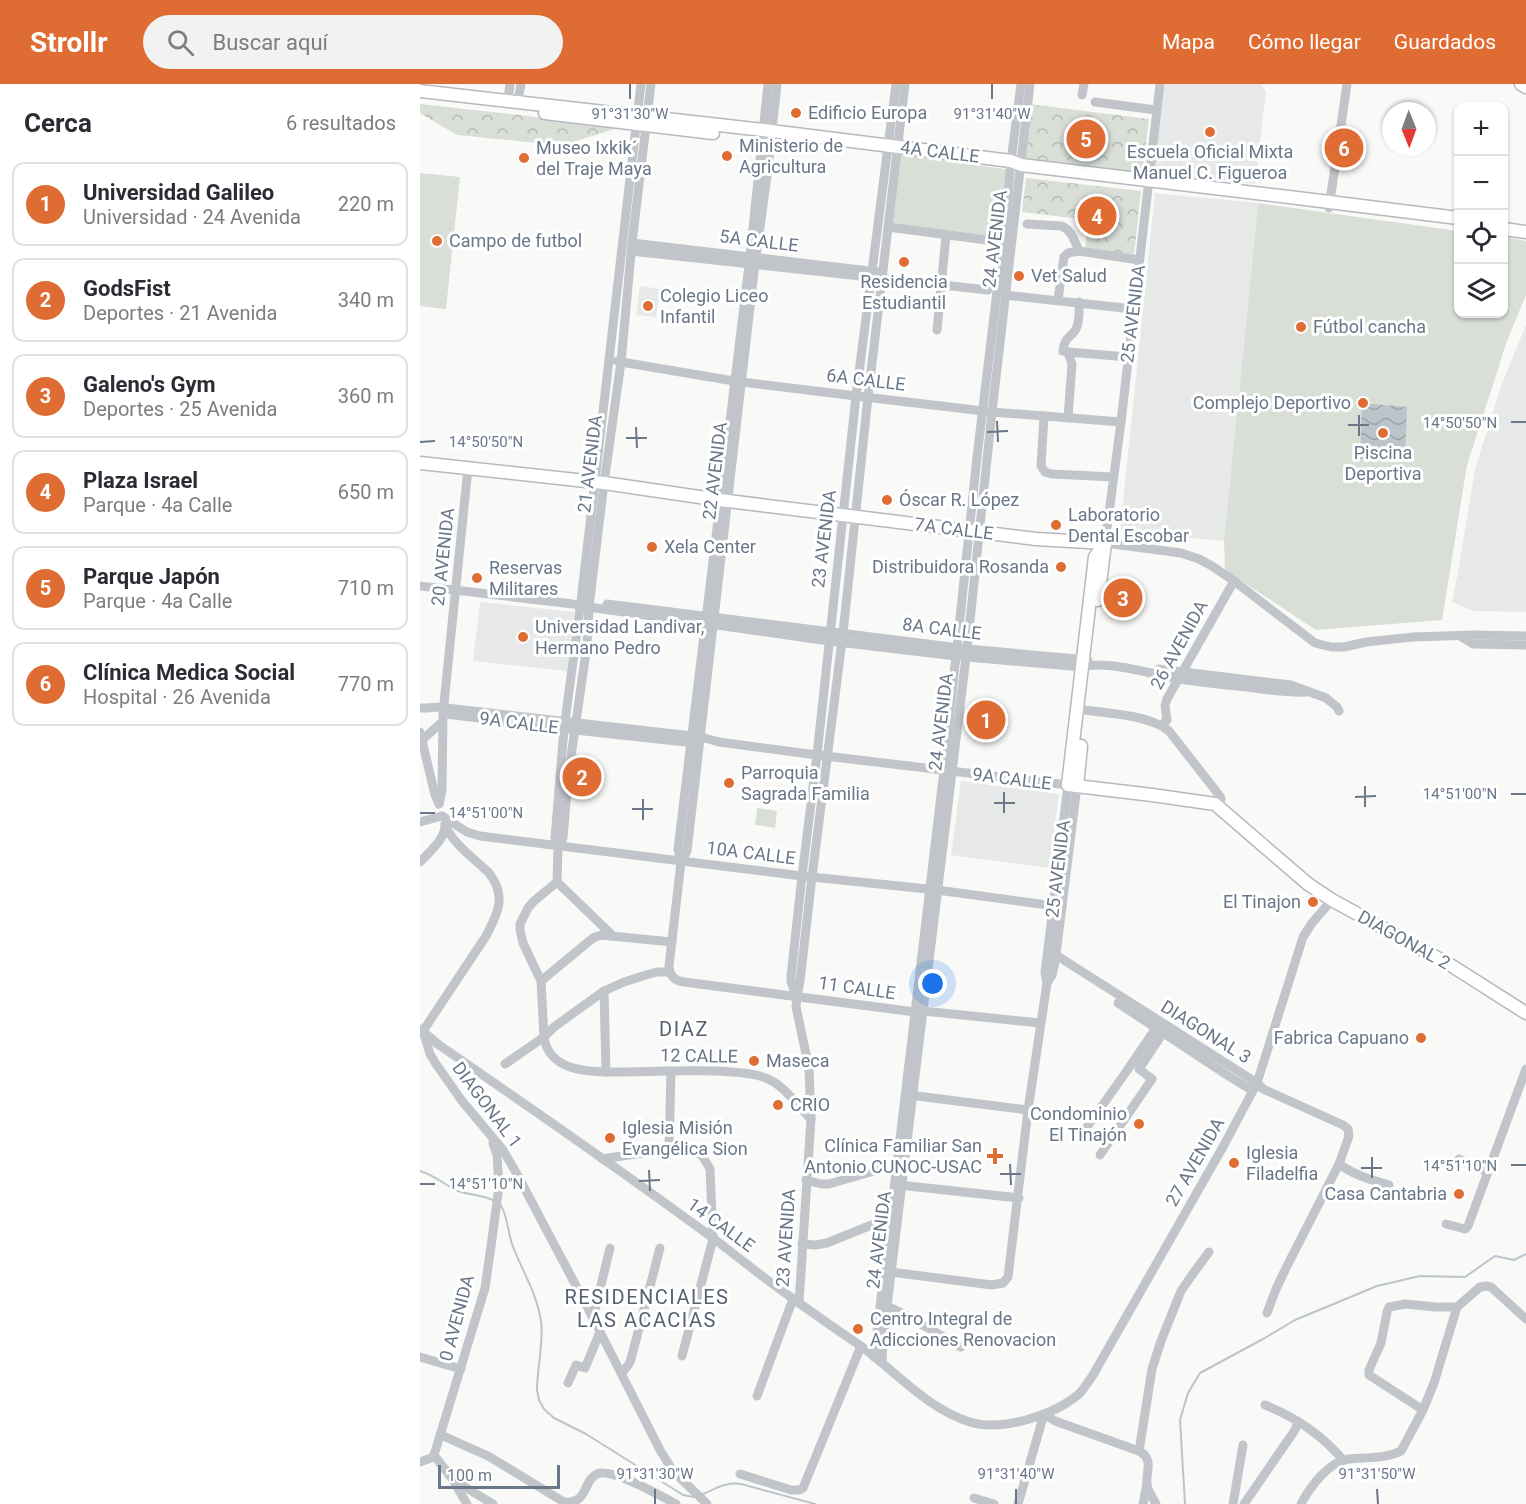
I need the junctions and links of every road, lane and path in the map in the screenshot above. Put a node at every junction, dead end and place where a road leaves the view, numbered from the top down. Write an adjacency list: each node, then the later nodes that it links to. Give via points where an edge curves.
1 (510, 84): 19 (street)
2 (521, 84): 19 (street)
3 (641, 84): 22 (street, 21 AVENIDA)
4 (651, 84): 22 (street, 21 AVENIDA)
5 (768, 84): 23 (street, 22 AVENIDA)
6 (777, 84): 23 (street, 22 AVENIDA)
7 (896, 84): 24 (street, 23 AVENIDA)
8 (905, 84): 24 (street, 23 AVENIDA)
9 (1021, 84): 25 (street, 24 AVENIDA)
10 (1030, 84): 25 (street, 24 AVENIDA)
11 (1084, 84): 17 (street)
12 (1160, 84): 21 (street, 25 AVENIDA)
13 (1347, 84): 27 (street)
14 (1521, 84): 15 (main road)
15 (1526, 87)
16 (420, 91): 19 (main road, 4A CALLE)
17 (1082, 95)
18 (420, 99): 22 (main road, 4A CALLE)
19 (513, 101): 22 (main road, 4A CALLE)
20 (1095, 102): 21 (street)
21 (1156, 110): 26 (street, 25 AVENIDA)
22 (642, 120): 23 (main road, 4A CALLE); 38 (street, 21 AVENIDA); 52 (street, 21 AVENIDA)
23 (767, 135): 24 (main road, 4A CALLE); 41 (street, 22 AVENIDA)
24 (893, 150): 25 (main road, 4A CALLE); 32 (street, 23 AVENIDA); 42 (street, 23 AVENIDA)
25 (1016, 167): 26 (main road, 4A CALLE); 37 (street, 24 AVENIDA)
26 (1149, 183): 27 (main road, 4A CALLE); 40 (street, 25 AVENIDA)
27 (1329, 205): 28 (main road, 4A CALLE); 29 (main road, 4A CALLE)
28 (1454, 218)
29 (1454, 222)
30 (1027, 224): 39 (street, via 1066,228)
31 (1508, 225): 33 (main road)
32 (888, 227): 36 (street); 43 (street, 23 AVENIDA)
33 (1526, 227)
34 (1508, 230): 35 (main road)
35 (1526, 232)
36 (946, 235): 37 (street); 44 (street)
37 (1008, 242): 46 (street, 24 AVENIDA); 58 (street, 24 AVENIDA, via 996,291)
38 (632, 247): 41 (street, 5A CALLE); 54 (street, 21 AVENIDA)
39 (1079, 251): 40 (street); 47 (street, via 1064,257)
40 (1139, 260): 49 (street, 25 AVENIDA)
41 (752, 261): 42 (street, 5A CALLE); 55 (street, 22 AVENIDA)
42 (872, 274): 43 (street, 5A CALLE); 56 (street, 23 AVENIDA)
43 (883, 275): 44 (street, 5A CALLE); 57 (street, 23 AVENIDA)
44 (942, 285): 45 (street, 5A CALLE); 50 (street)
45 (988, 290)
46 (1005, 295): 47 (street); 58 (street, 24 AVENIDA)
47 (1058, 300): 48 (street)
48 (1079, 302): 49 (street); 51 (street, via 1076,329 1064,345 1063,351)
49 (1133, 309): 53 (street, 25 AVENIDA)
50 (938, 330)
51 (1068, 352): 53 (street); 60 (street, via 1072,364)
52 (610, 357): 54 (street, 6A CALLE); 65 (street, 21 AVENIDA)
53 (1128, 357): 61 (street, 25 AVENIDA)
54 (621, 362): 55 (street, 6A CALLE); 65 (street, 21 AVENIDA)
55 (738, 381): 56 (street, 6A CALLE); 66 (street, 22 AVENIDA)
56 (856, 396): 57 (street, 6A CALLE); 67 (street, 23 AVENIDA)
57 (868, 397): 58 (street, 6A CALLE); 67 (street, 23 AVENIDA)
58 (987, 411): 59 (street, 6A CALLE); 68 (street, 24 AVENIDA)
59 (1044, 416): 60 (street, 6A CALLE); 64 (street, via 1041,466 1045,472)
60 (1068, 418): 61 (street, 6A CALLE)
61 (1121, 422): 64 (street, 25 AVENIDA)
62 (420, 463): 63 (main road, 7A CALLE)
63 (466, 468): 65 (main road, 7A CALLE); 72 (street, 20 AVENIDA)
64 (1113, 477): 69 (street, 25 AVENIDA)
65 (599, 483): 66 (main road, 7A CALLE); 73 (street, 21 AVENIDA)
66 (724, 501): 67 (main road, 7A CALLE); 74 (street, 22 AVENIDA)
67 (849, 516): 68 (main road, 7A CALLE); 75 (street, 23 AVENIDA); 78 (street, 23 AVENIDA)
68 (975, 532): 69 (main road, 7A CALLE); 80 (street, 24 AVENIDA)
69 (1105, 543): 70 (street, 7A CALLE, via 1181,553 1199,559); 81 (main road, 25 AVENIDA, via 1095,557)
70 (1234, 581): 76 (street, 7A CALLE, via 1315,643 1331,647); 82 (street, 26 AVENIDA)
71 (420, 586): 72 (street, 8A CALLE)
72 (454, 590): 73 (street, 8A CALLE); 86 (street, 20 AVENIDA)
73 (583, 604): 74 (street, 8A CALLE); 87 (street, 21 AVENIDA); 88 (street, 21 AVENIDA, via 587,645)
74 (709, 620): 75 (street, 8A CALLE); 91 (street, 22 AVENIDA)
75 (829, 636): 78 (street, 8A CALLE); 92 (street, 23 AVENIDA)
76 (1460, 636): 77 (street, 7A CALLE); 79 (street, 7A CALLE, via 1473,644)
77 (1526, 636)
78 (842, 638): 80 (street, 8A CALLE); 93 (street, 23 AVENIDA)
79 (1526, 645)
80 (961, 653): 81 (street, 8A CALLE); 94 (street, 24 AVENIDA)
81 (1087, 663): 82 (street, 8A CALLE); 84 (main road, 25 AVENIDA); 95 (main road, 25 AVENIDA)
82 (1180, 675): 85 (street, 8A CALLE, via 1288,693 1307,692 1326,699); 89 (street, 26 AVENIDA, via 1165,702)
83 (423, 708): 86 (street, 9A CALLE)
84 (1085, 710): 89 (street, via 1154,721); 95 (main road, 25 AVENIDA)
85 (1340, 711)
86 (441, 712): 87 (street, 9A CALLE); 90 (street); 96 (street, 20 AVENIDA)
87 (565, 725): 88 (street, 9A CALLE); 100 (street, 21 AVENIDA, via 555,837)
88 (576, 727): 91 (street, 9A CALLE); 100 (street, 21 AVENIDA, via 563,838)
89 (1166, 728): 97 (street, via 1219,795)
90 (421, 738): 96 (street, 20 AVENIDA)
91 (696, 740): 92 (street, 9A CALLE); 101 (street, 22 AVENIDA, via 687,851)
92 (817, 755): 93 (street, 9A CALLE); 104 (street, 23 AVENIDA)
93 (828, 756): 94 (street, 9A CALLE); 104 (street, 23 AVENIDA)
94 (948, 771): 95 (street, 9A CALLE); 106 (street, 24 AVENIDA)
95 (1072, 786): 97 (main road, 9A CALLE, via 1203,801); 108 (street, 25 AVENIDA)
96 (439, 804): 98 (street, 20 AVENIDA)
97 (1220, 807): 103 (main road, 9A CALLE)
98 (444, 820): 99 (street); 100 (street, 10A CALLE, via 473,835); 102 (street, via 445,832); 119 (street, via 450,836 494,879 499,906 486,936)
99 (420, 822)
100 (558, 847): 101 (street, 10A CALLE); 105 (street, 21 AVENIDA)
101 (681, 861): 104 (street, 10A CALLE); 110 (street, 22 AVENIDA)
102 (420, 862)
103 (1284, 864): 107 (main road, DIAGONAL 2)
104 (807, 876): 106 (street, 10A CALLE); 115 (street, 23 AVENIDA, via 791,976)
105 (557, 882): 109 (street); 113 (street, via 534,901 520,924 523,943)
106 (933, 890): 108 (street, 10A CALLE); 116 (street, 24 AVENIDA)
107 (1332, 900): 117 (main road, DIAGONAL 2, via 1452,966); 126 (street, 27 AVENIDA, via 1303,937)
108 (1057, 906): 111 (street, 25 AVENIDA)
109 (612, 935): 110 (street); 113 (street, via 593,938)
110 (672, 942): 112 (street, 22 AVENIDA)
111 (1051, 958): 118 (street, 25 AVENIDA, via 1045,973); 120 (street, DIAGONAL 3); 126 (street, DIAGONAL 3)
112 (670, 974): 114 (street, 11 CALLE, via 645,975); 115 (street, 11 CALLE, via 676,981)
113 (542, 981): 121 (street)
114 (604, 991): 121 (street, 11 CALLE); 125 (street)
115 (796, 997): 116 (street, 11 CALLE); 129 (street, 23 AVENIDA, via 809,1068)
116 (919, 1011): 118 (street, 11 CALLE); 127 (street, 24 AVENIDA)
117 (1526, 1013)
118 (1040, 1023): 128 (street, 25 AVENIDA)
119 (422, 1030): 130 (street, DIAGONAL 1, via 433,1059); 134 (street, 14 CALLE, via 439,1046)
120 (1159, 1030): 126 (street, DIAGONAL 3); 131 (street); 133 (street, via 1139,1069 1152,1079)
121 (544, 1038): 122 (street, 11 CALLE); 125 (street, 12 CALLE, via 552,1055 569,1066)
122 (505, 1064)
123 (1526, 1068): 138 (street)
124 (671, 1071): 125 (street, 12 CALLE); 129 (street, 12 CALLE, via 764,1077 780,1087); 132 (street)
125 (606, 1072)
126 (1255, 1087): 136 (street, DIAGONAL 3, via 1343,1125 1349,1132); 170 (street, 27 AVENIDA, via 1093,1375 1078,1394)
127 (909, 1095): 128 (street); 137 (street, 24 AVENIDA)
128 (1029, 1110): 142 (street, 25 AVENIDA)
129 (811, 1119): 139 (street, 23 AVENIDA)
130 (486, 1130): 155 (street, DIAGONAL 1, via 518,1176); 164 (street, 0 AVENIDA, via 497,1155 499,1186 485,1288)
131 (1085, 1130)
132 (669, 1149): 134 (street); 145 (street, via 694,1149 709,1166)
133 (1100, 1155)
134 (602, 1159): 145 (street, 14 CALLE)
135 (1459, 1159): 138 (street)
136 (1339, 1164): 141 (street); 154 (street, via 1286,1268)
137 (901, 1166): 139 (street, via 829,1184); 140 (street, 24 AVENIDA)
138 (1487, 1172): 144 (street, via 1468,1226)
139 (806, 1180): 146 (street, 23 AVENIDA)
140 (898, 1185): 142 (street); 143 (street, 24 AVENIDA); 150 (street, 24 AVENIDA)
141 (1389, 1185)
142 (1019, 1198): 150 (street, 25 AVENIDA, via 1008,1276 1003,1283 992,1285)
143 (891, 1217): 146 (street, via 827,1243); 162 (street, 24 AVENIDA)
144 (1446, 1224)
145 (713, 1239): 151 (street, 14 CALLE); 160 (street)
146 (802, 1244): 151 (street, 23 AVENIDA)
147 (610, 1248): 155 (street)
148 (660, 1248): 165 (street, via 631,1359)
149 (1209, 1252): 174 (street, via 1181,1291 1161,1341 1152,1369)
150 (891, 1272): 152 (street, 24 AVENIDA)
151 (796, 1301): 158 (street, 14 CALLE); 167 (street, 23 AVENIDA)
152 (887, 1306): 159 (street); 163 (street, 24 AVENIDA)
153 (1457, 1307): 156 (street, via 1486,1286); 169 (street); 169 (street, via 1405,1304 1389,1307 1387,1312 1370,1375)
154 (1268, 1313)
155 (593, 1318): 157 (street, DIAGONAL 1)
156 (1526, 1319)
157 (600, 1332): 165 (street, DIAGONAL 1); 166 (street, via 585,1368 576,1365)
158 (861, 1346): 162 (street, 14 CALLE); 178 (street, via 803,1488 791,1490)
159 (961, 1347)
160 (682, 1356)
161 (420, 1357): 164 (street)
162 (874, 1357): 163 (street, 14 CALLE)
163 (882, 1363): 170 (street, 14 CALLE, via 930,1402 970,1422 1002,1424)
164 (460, 1369): 172 (street, 0 AVENIDA)
165 (621, 1373): 185 (street, DIAGONAL 1, via 673,1471)
166 (568, 1383)
167 (757, 1396)
168 (1265, 1405): 171 (street)
169 (1423, 1410): 176 (street, via 1400,1452)
170 (1044, 1414): 174 (street); 187 (street)
171 (1298, 1422): 176 (street); 191 (street)
172 (441, 1435): 175 (street, 0 AVENIDA); 184 (street, via 474,1448 564,1502 579,1500 595,1476 602,1473)
173 (1243, 1445): 190 (street)
174 (1139, 1451): 180 (street, via 1147,1458)
175 (435, 1455): 177 (street); 179 (street)
176 (1343, 1460): 192 (street, via 1319,1479)
177 (420, 1462)
178 (740, 1474)
179 (453, 1480): 182 (street); 183 (street)
180 (1147, 1484): 188 (street); 189 (street)
181 (974, 1498): 186 (street)
182 (467, 1504)
183 (493, 1504)
184 (676, 1504)
185 (707, 1504)
186 (994, 1504)
187 (1018, 1504)
188 (1143, 1504)
189 (1156, 1504)
190 (1233, 1504)
191 (1244, 1504)
192 (1301, 1504)

